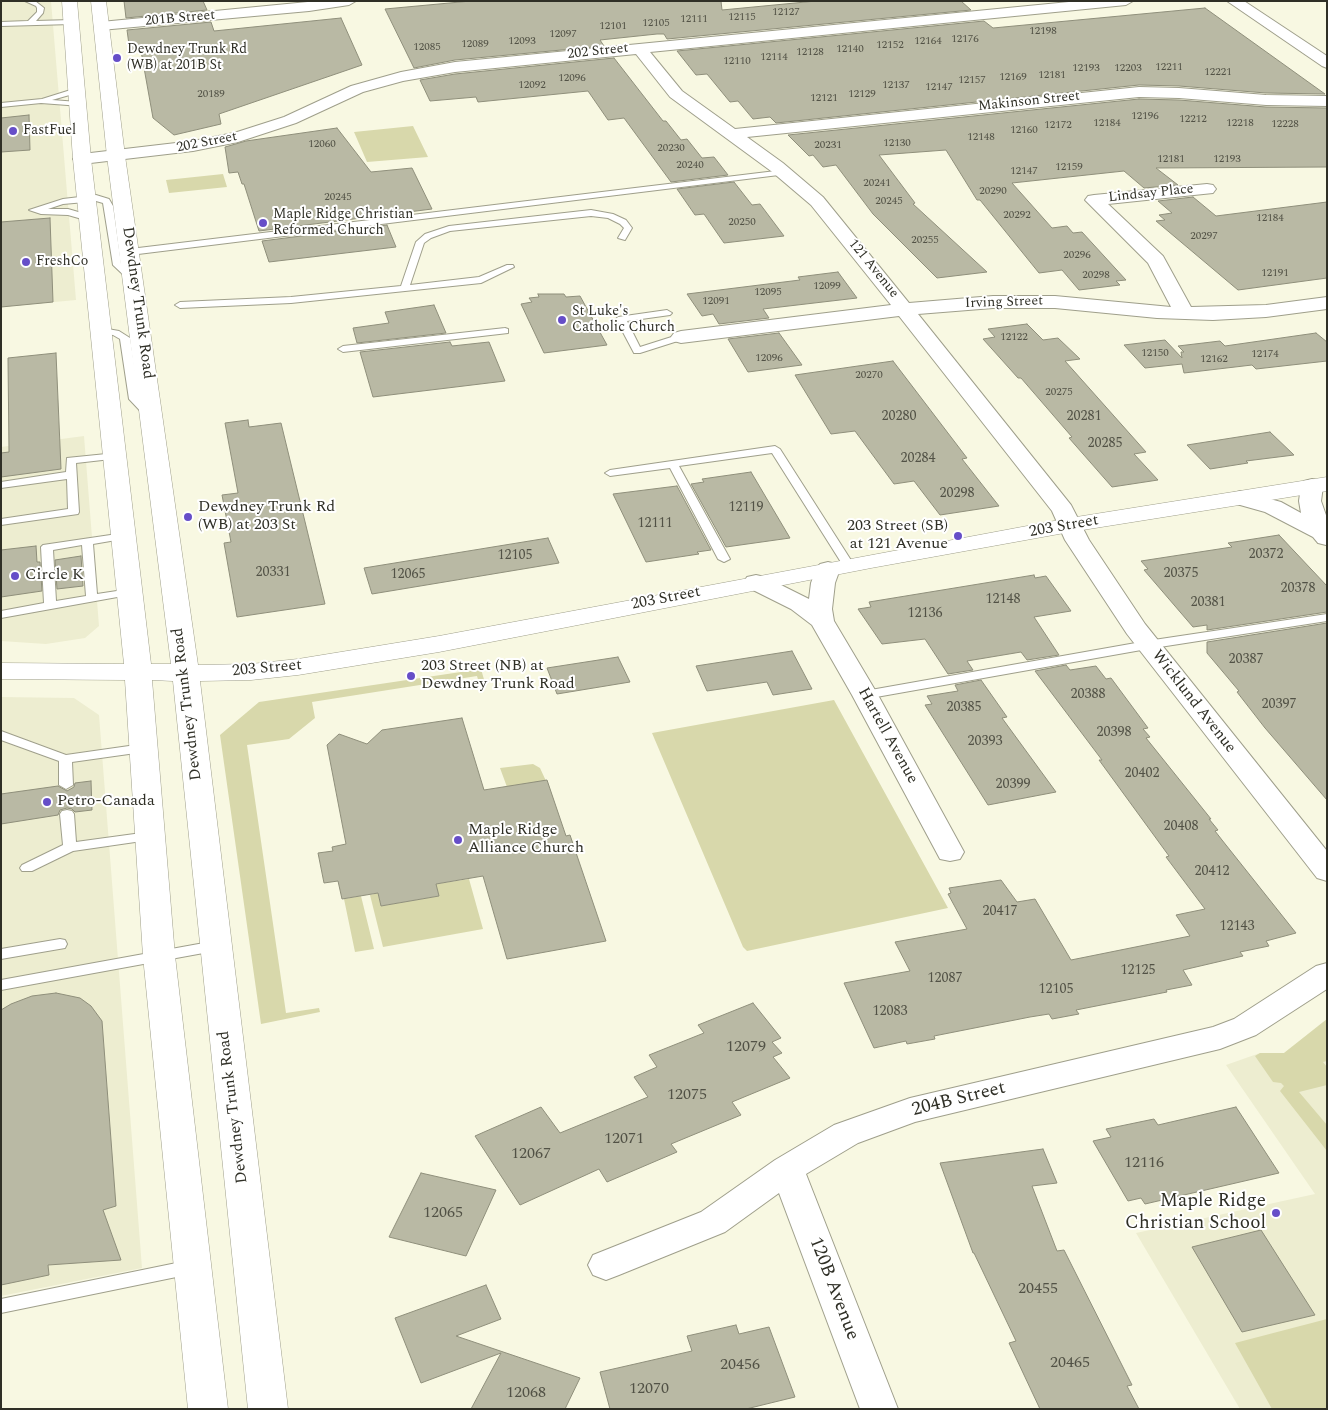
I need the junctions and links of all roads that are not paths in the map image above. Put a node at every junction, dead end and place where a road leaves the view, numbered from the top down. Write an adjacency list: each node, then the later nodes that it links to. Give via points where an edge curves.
1 (28, 1): 9 (lane, via 40,8 40,13)
2 (69, 1): 8 (main road)
3 (98, 1): 11 (main road, Dewdney Trunk Road)
4 (349, 1): 7 (street, 201B Street, via 309,7)
5 (1126, 1): 12 (street, 202 Street)
6 (1234, 1): 13 (street)
7 (233, 8): 11 (street, 201B Street)
8 (72, 20): 9 (lane); 11 (main road); 14 (main road)
9 (30, 23): 10 (lane)
10 (1, 24)
11 (101, 26): 19 (main road, Dewdney Trunk Road)
12 (639, 48): 18 (street, 121 Avenue, via 676,94); 19 (street, 202 Street, via 420,72 357,89 256,132 194,146)
13 (1327, 63)
14 (78, 97): 16 (lane); 16 (lane); 20 (main road)
15 (1327, 100): 18 (street, Makinson Street, via 1266,100 1139,92)
16 (40, 102): 17 (lane)
17 (1, 105)
18 (732, 134): 21 (street, 121 Avenue)
19 (116, 156): 20 (street, 202 Street); 25 (main road, Dewdney Trunk Road)
20 (82, 159): 23 (main road)
21 (784, 172): 25 (lane); 31 (street, 121 Avenue, via 817,201)
22 (1207, 189): 33 (street, Lindsay Place, via 1094,200 1156,260)
23 (88, 209): 23 (lane, via 58,203 33,210 68,212); 27 (lane, via 103,200 108,204 117,265); 34 (main road)
24 (622, 238): 28 (lane, via 628,228 623,222 591,213 449,228 420,242)
25 (130, 252): 27 (main road, Dewdney Trunk Road)
26 (510, 267): 28 (lane, via 481,280)
27 (134, 280): 38 (main road, Dewdney Trunk Road)
28 (405, 288): 30 (lane, via 291,300)
29 (1327, 303): 33 (street, Irving Street, via 1248,312)
30 (180, 306)
31 (906, 309): 33 (street, Irving Street, via 1031,301); 36 (street, Irving Street); 47 (street, 121 Avenue, via 1063,510)
32 (667, 314): 36 (lane, via 621,319 637,351)
33 (1185, 314)
34 (102, 331): 38 (lane, via 125,338 134,399); 39 (main road)
35 (505, 331): 37 (lane)
36 (681, 337)
37 (343, 349)
38 (152, 416): 63 (main road, Dewdney Trunk Road)
39 (116, 456): 42 (lane, via 70,460); 49 (main road)
40 (673, 464): 41 (lane); 51 (lane); 52 (lane, via 775,449)
41 (610, 473)
42 (71, 475): 43 (lane); 46 (lane, via 74,512)
43 (1, 485)
44 (1320, 485): 45 (main road, 203 Street); 48 (street, via 1310,501)
45 (1240, 498): 47 (main road, 203 Street); 48 (street, via 1273,507)
46 (1, 522)
47 (1070, 525): 52 (main road, 203 Street); 60 (street, Wicklund Avenue)
48 (1324, 535)
49 (124, 536): 50 (lane); 54 (main road)
50 (87, 541): 55 (lane); 56 (lane, via 48,547)
51 (724, 559)
52 (838, 567): 53 (main road, 203 Street); 59 (street, Hartell Avenue, via 823,584)
53 (756, 582): 59 (street, Hartell Avenue, via 800,604); 63 (main road, 203 Street, via 341,661 251,672)
54 (130, 592): 55 (lane); 62 (main road)
55 (92, 598): 56 (lane)
56 (50, 604): 57 (lane)
57 (1, 615)
58 (1327, 617): 60 (lane)
59 (822, 621): 64 (street, Hartell Avenue)
60 (1147, 645): 64 (lane); 74 (street, Wicklund Avenue)
61 (1, 671): 62 (main road, 203 Street)
62 (137, 673): 63 (main road, 203 Street); 66 (main road)
63 (185, 673): 76 (main road, Dewdney Trunk Road)
64 (865, 695): 72 (street, Hartell Avenue)
65 (1, 735): 67 (lane)
66 (142, 748): 67 (lane); 70 (main road)
67 (65, 759): 68 (lane)
68 (66, 785)
69 (67, 814): 71 (lane)
70 (149, 836): 71 (lane); 78 (main road)
71 (70, 847): 73 (lane)
72 (950, 852)
73 (27, 868)
74 (1327, 871)
75 (60, 944): 77 (lane)
76 (215, 946): 78 (lane); 86 (main road, Dewdney Trunk Road)
77 (1, 954)
78 (159, 956): 80 (lane); 83 (main road)
79 (1327, 974): 81 (street, 204B Street, via 1244,1027 1220,1038 910,1111 846,1134)
80 (1, 985)
81 (787, 1169): 82 (street, 204B Street, via 713,1222); 87 (street, 120B Avenue)
82 (606, 1265)
83 (194, 1267): 84 (lane); 85 (main road)
84 (1, 1306)
85 (208, 1409)
86 (268, 1409)
87 (879, 1409)

